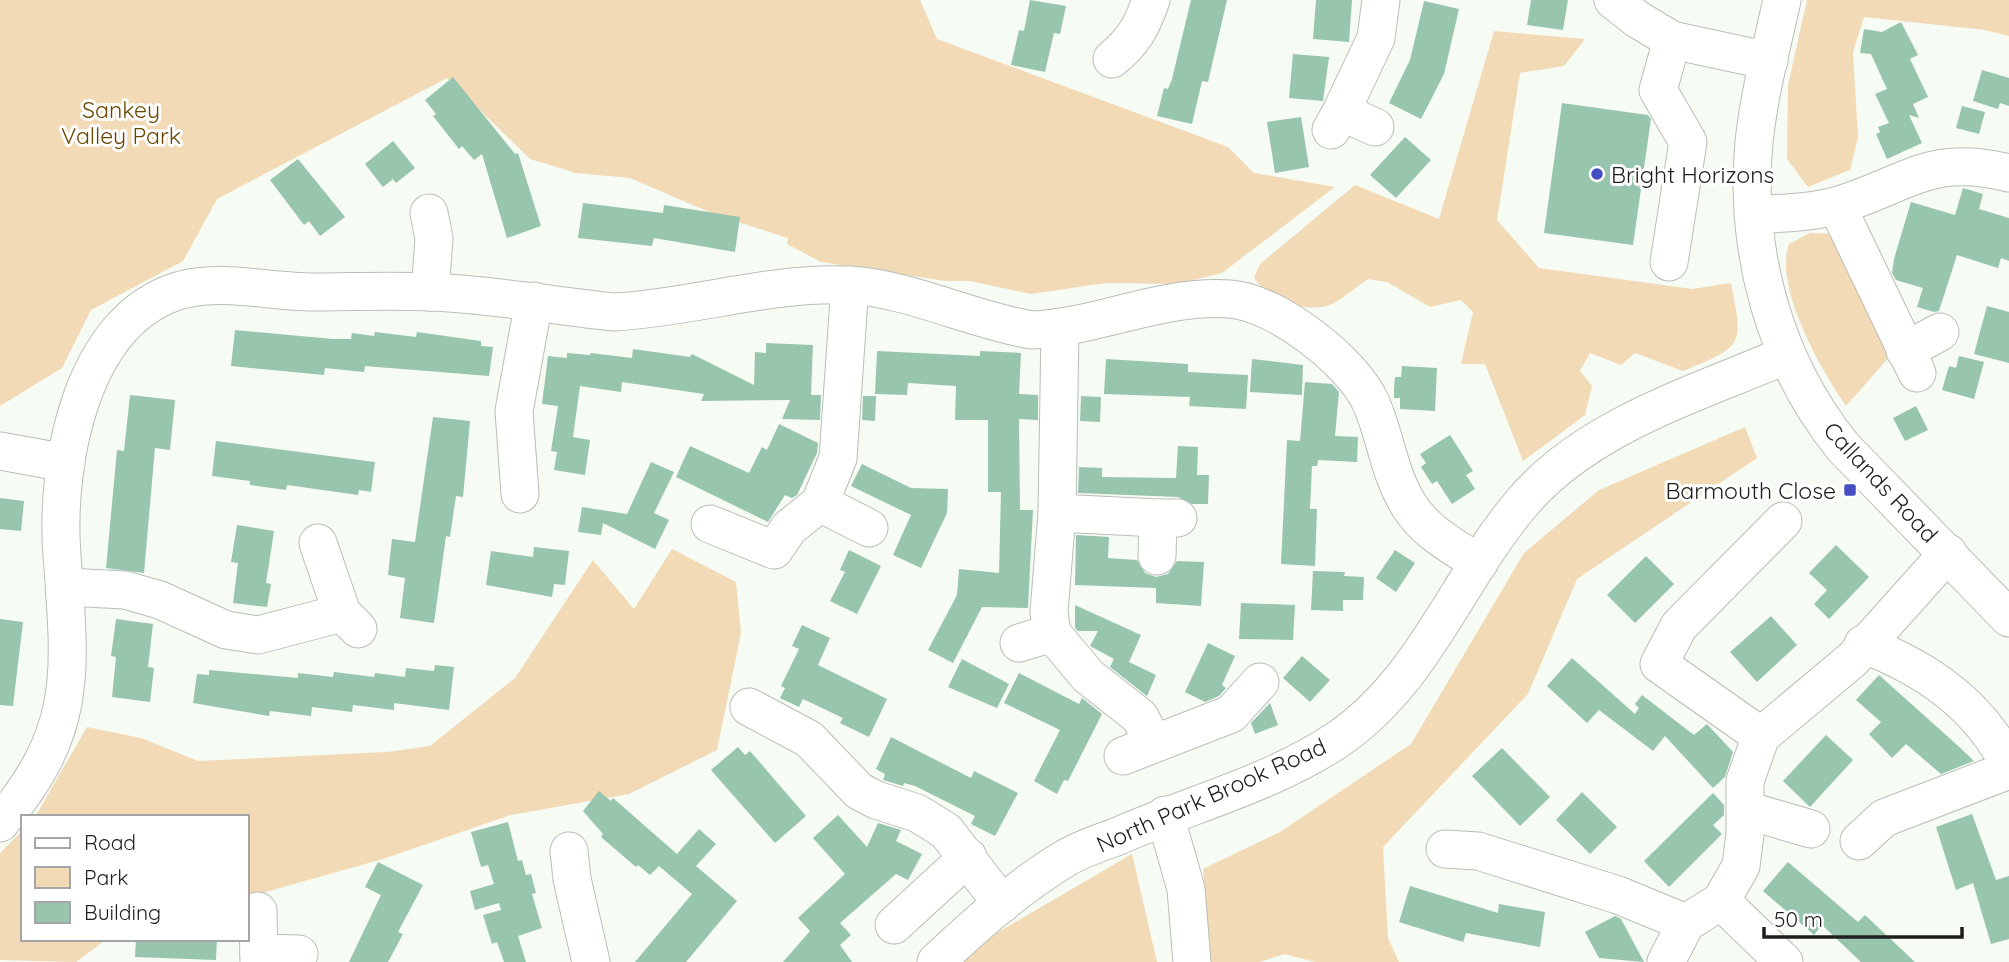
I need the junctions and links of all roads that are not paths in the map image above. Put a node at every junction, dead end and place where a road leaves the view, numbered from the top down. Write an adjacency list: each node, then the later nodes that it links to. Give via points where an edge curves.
1 (1151, 0): 7 (street, via 1131,44)
2 (1381, 0): 8 (street, via 1376,38 1336,121)
3 (1782, 0): 6 (street, Callands Road)
4 (1616, 1): 5 (street)
5 (1672, 40): 6 (street); 13 (street, via 1658,90 1688,142)
6 (1769, 61): 12 (street, Callands Road, via 1754,141)
7 (1107, 63)
8 (1375, 127)
9 (2009, 173): 10 (street, via 1961,164 1932,168)
10 (1837, 206): 12 (street); 18 (street, via 1911,362)
11 (429, 212): 15 (street, via 434,238)
12 (1753, 215): 19 (street, Callands Road, via 1765,293)
13 (1669, 262)
14 (849, 285): 16 (street, via 614,312); 17 (street, via 1002,325); 23 (street, via 842,435)
15 (430, 292): 16 (street); 21 (street, via 296,292 221,286 181,290 161,298 129,319 104,351 78,411)
16 (534, 301): 22 (street, via 514,411)
17 (1060, 329): 24 (street); 31 (street, via 1203,298 1234,299 1284,320 1353,375 1370,400 1390,466 1410,508 1436,535)
18 (1940, 332)
19 (1786, 355): 29 (street, Callands Road, via 1820,418 1843,447); 31 (street, North Park Brook Road, via 1623,428 1577,454 1522,502)
20 (0, 451): 21 (street)
21 (66, 463): 32 (street, via 61,506)
22 (522, 498)
23 (820, 503): 26 (street, via 789,528 774,550); 27 (street)
24 (1057, 513): 30 (street, via 1168,519); 35 (street, via 1049,612 1036,638 1140,716 1138,750 1231,714)
25 (1783, 521): 37 (street, via 1679,626 1659,664)
26 (701, 528)
27 (869, 528)
28 (318, 543): 32 (street, via 350,621 258,635 226,630 160,600 125,590)
29 (1948, 553): 33 (street, Callands Road); 34 (street)
30 (1157, 556)
31 (1479, 563): 41 (street, North Park Brook Road, via 1415,666 1365,718 1298,762)
32 (66, 587): 42 (street, via 68,664 60,719 40,770)
33 (2009, 618)
34 (1863, 644): 37 (street, via 1853,659); 38 (street, via 1905,660 1939,681 1974,714)
35 (1260, 682)
36 (749, 707): 47 (street, via 809,739 859,791 946,831)
37 (1761, 736): 40 (street, via 1745,781)
38 (2009, 765)
39 (2009, 770): 44 (street, via 1884,818)
40 (1746, 810): 43 (street); 48 (street, via 1741,866)
41 (1165, 815): 49 (street, North Park Brook Road, via 1067,857); 57 (street, via 1186,889)
42 (0, 823)
43 (1811, 829)
44 (1858, 841)
45 (560, 844): 55 (street)
46 (1445, 849): 51 (street, via 1478,851 1618,895)
47 (968, 857): 49 (street); 52 (street)
48 (1721, 901): 51 (street); 59 (street)
49 (1002, 904): 56 (street, North Park Brook Road)
50 (258, 911): 54 (street)
51 (1686, 923): 58 (street)
52 (885, 925)
53 (299, 954): 54 (street)
54 (259, 958)
55 (591, 962)
56 (936, 962)
57 (1192, 962)
58 (1666, 962)
59 (1784, 962)

